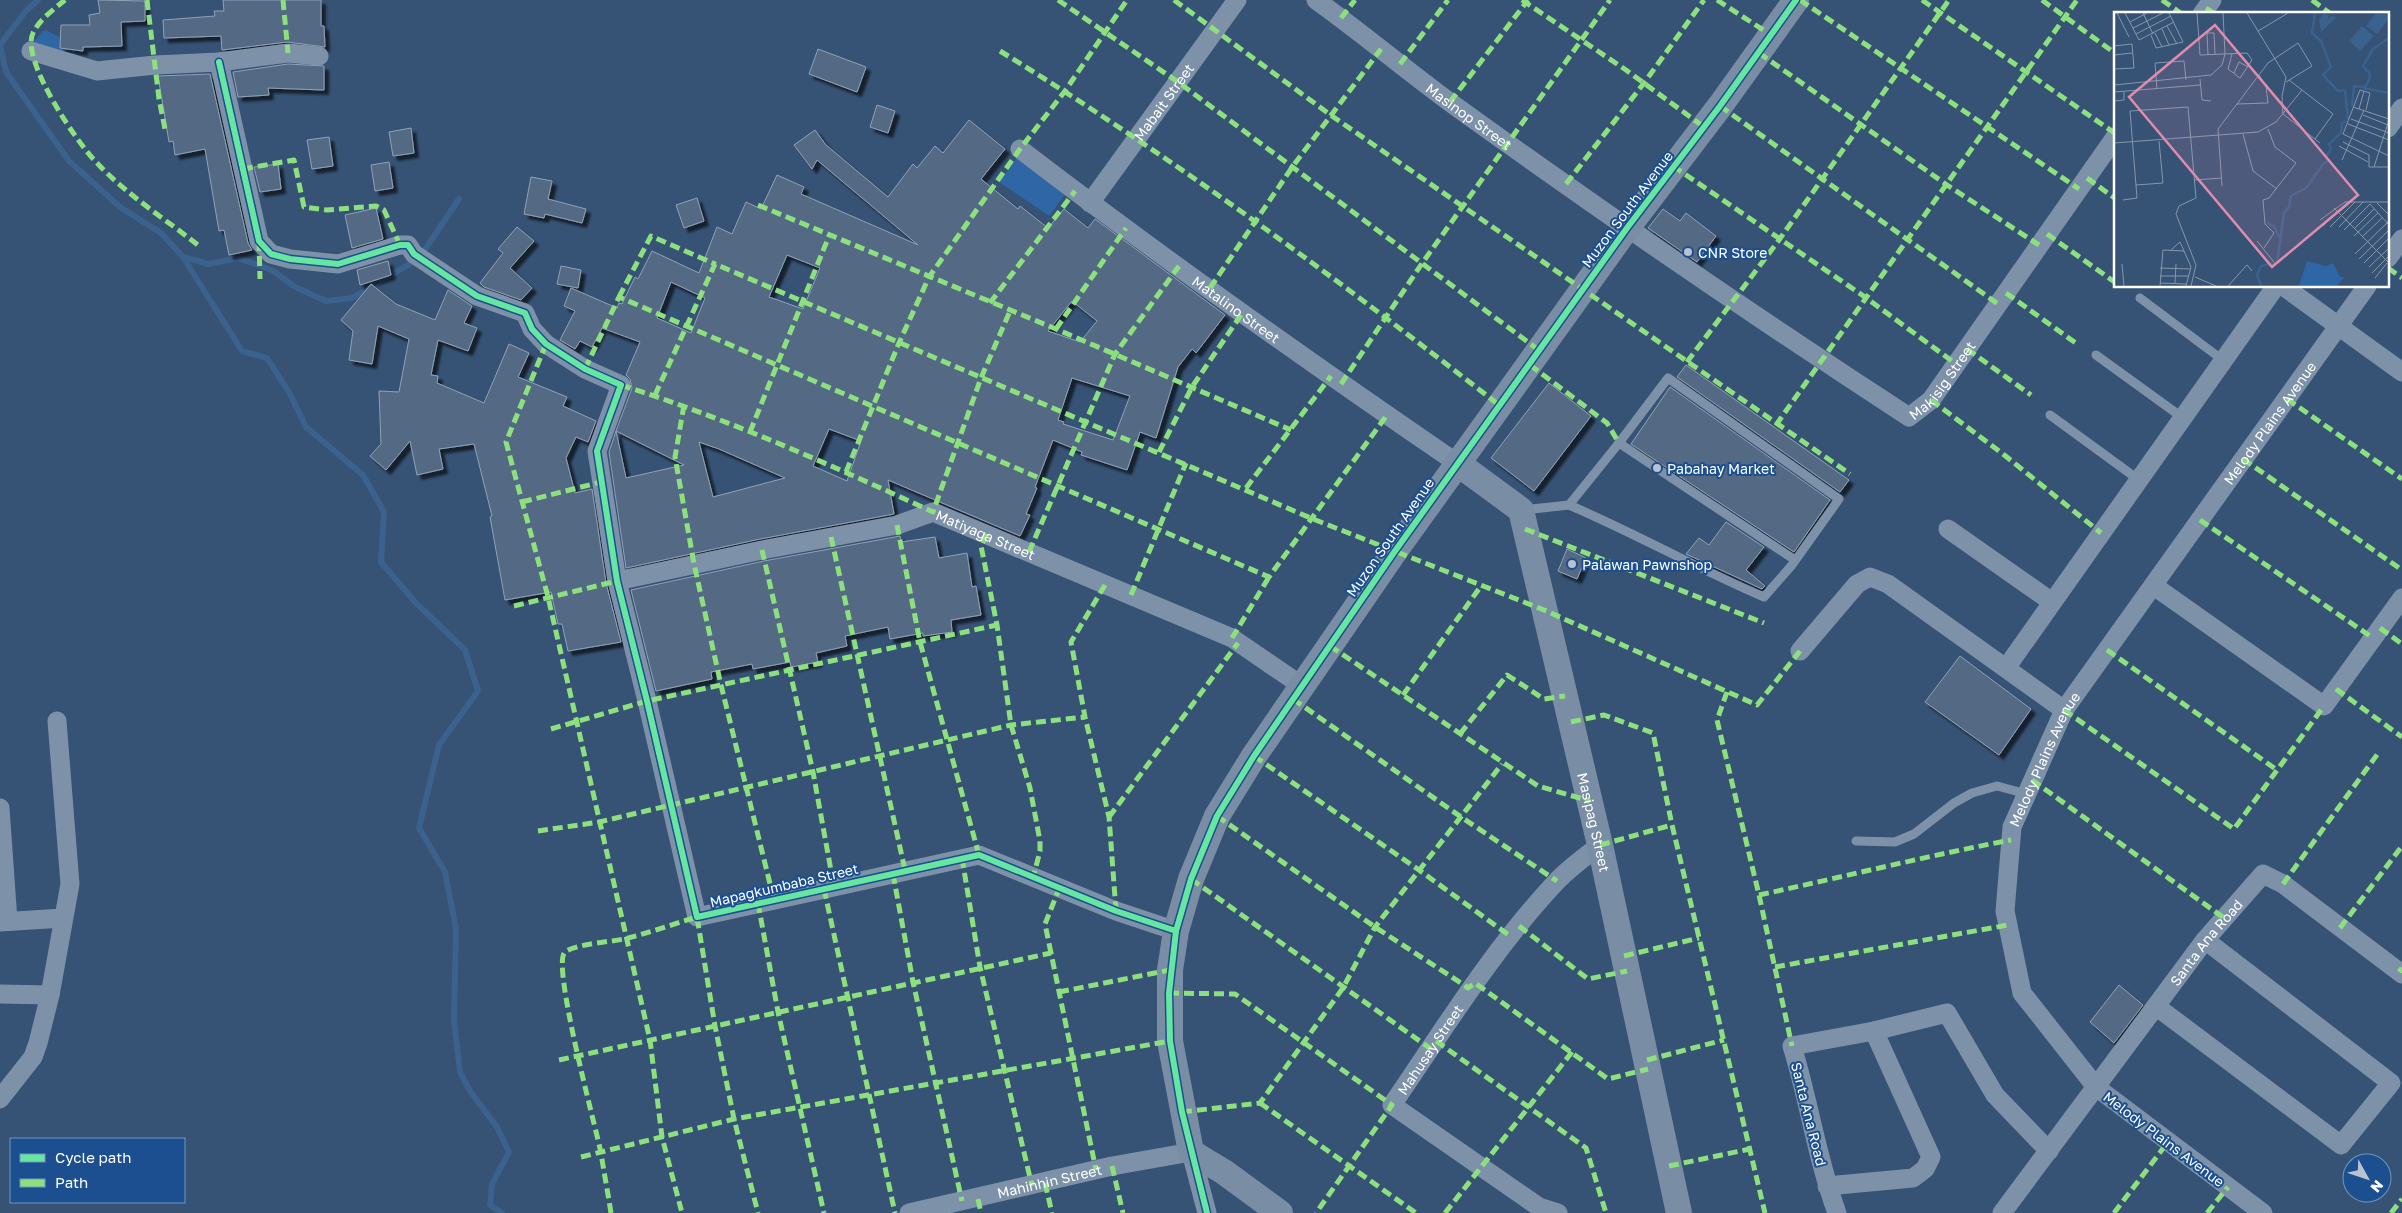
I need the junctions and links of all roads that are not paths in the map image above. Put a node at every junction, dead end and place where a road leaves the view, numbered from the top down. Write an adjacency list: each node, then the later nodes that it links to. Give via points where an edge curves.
1 (1237, 0): 13 (street, Mabait Street)
2 (1316, 0): 14 (street, Masinop Street, via 1450,102)
3 (1796, 0): 14 (street, Muzon South Avenue)
4 (2212, 0): 5 (street)
5 (2203, 12)
6 (31, 51): 8 (street, via 97,71)
7 (319, 56): 8 (street, via 288,53)
8 (219, 62): 34 (street, via 259,241 271,254 338,264 400,244 408,245 414,254 477,296 525,313 532,328 546,344 585,369 621,385 597,451)
9 (2402, 108): 10 (street)
10 (2390, 125)
11 (2114, 139): 14 (street, Makisig Street, via 1931,400 1909,417)
12 (1020, 149): 13 (street, Matalino Street)
13 (1090, 203): 28 (street, Matalino Street, via 1341,384)
14 (1627, 228): 28 (street, Muzon South Avenue)
15 (2402, 239): 16 (street)
16 (2390, 255)
17 (2275, 288): 23 (street)
18 (2286, 288): 21 (street)
19 (2366, 288): 21 (street, Melody Plains Avenue)
20 (2140, 298): 23 (lane)
21 (2339, 325): 24 (street); 35 (street, Melody Plains Avenue)
22 (2096, 355): 26 (lane)
23 (2224, 360): 26 (street)
24 (2402, 372)
25 (2050, 415): 29 (lane)
26 (2183, 418): 29 (street)
27 (1619, 443): 30 (lane); 33 (lane); 33 (lane, via 1668,378 1839,499)
28 (1457, 463): 31 (street); 40 (street, Muzon South Avenue)
29 (2139, 480): 37 (street)
30 (1569, 505): 31 (lane); 33 (lane, via 1764,597)
31 (1521, 510): 46 (street, Masipag Street)
32 (1948, 529): 37 (street)
33 (1795, 560)
34 (617, 581): 40 (street, Matiyaga Street, via 896,525 933,512 1232,638); 49 (street, Mapagkumbaba Street, via 697,917 980,855 1116,911)
35 (2154, 586): 36 (street, via 2324,706); 41 (street, Melody Plains Avenue)
36 (2402, 598)
37 (2052, 602): 39 (street)
38 (1800, 651): 39 (street, via 1857,584 1870,577 1888,584)
39 (2006, 668): 41 (street)
40 (1302, 686): 49 (street, Muzon South Avenue, via 1217,816 1191,879)
41 (2064, 710): 43 (street, Melody Plains Avenue)
42 (57, 721): 47 (street, via 70,884)
43 (2027, 794): 45 (lane, via 1997,786 1972,793 1914,834 1895,842); 56 (street, Melody Plains Avenue, via 2012,827 2005,911 2022,993)
44 (0, 808): 48 (street)
45 (1856, 841)
46 (1600, 845): 64 (street, Mahusay Street, via 1557,881 1510,936 1392,1105 1539,1207); 65 (street, Masipag Street)
47 (63, 918): 48 (street); 53 (street)
48 (4, 922)
49 (1176, 931): 59 (street, Muzon South Avenue, via 1169,993 1170,1041)
50 (2205, 940): 51 (street, Santa Ana Road, via 2263,874 2282,884); 54 (street, Santa Ana Road); 54 (street, via 2391,1083 2341,1145)
51 (2402, 974)
52 (0, 994): 53 (street)
53 (50, 995): 57 (street, via 33,1057)
54 (2157, 1007): 56 (street, Santa Ana Road)
55 (1874, 1031): 58 (street, Santa Ana Road, via 1948,1013 1995,1095); 60 (street, Santa Ana Road, via 1792,1046); 60 (street, via 1931,1156 1925,1169 1913,1178)
56 (2096, 1087): 58 (street, Santa Ana Road); 68 (street, Melody Plains Avenue)
57 (0, 1099)
58 (2049, 1151): 67 (street, Santa Ana Road)
59 (1191, 1152): 61 (street, Mahinhin Street, via 1112,1166); 62 (street); 63 (street)
60 (1827, 1186): 66 (street, Santa Ana Road)
61 (909, 1213)
62 (1206, 1213)
63 (1280, 1213)
64 (1558, 1213)
65 (1679, 1213)
66 (1837, 1213)
67 (2002, 1213)
68 (2262, 1213)

